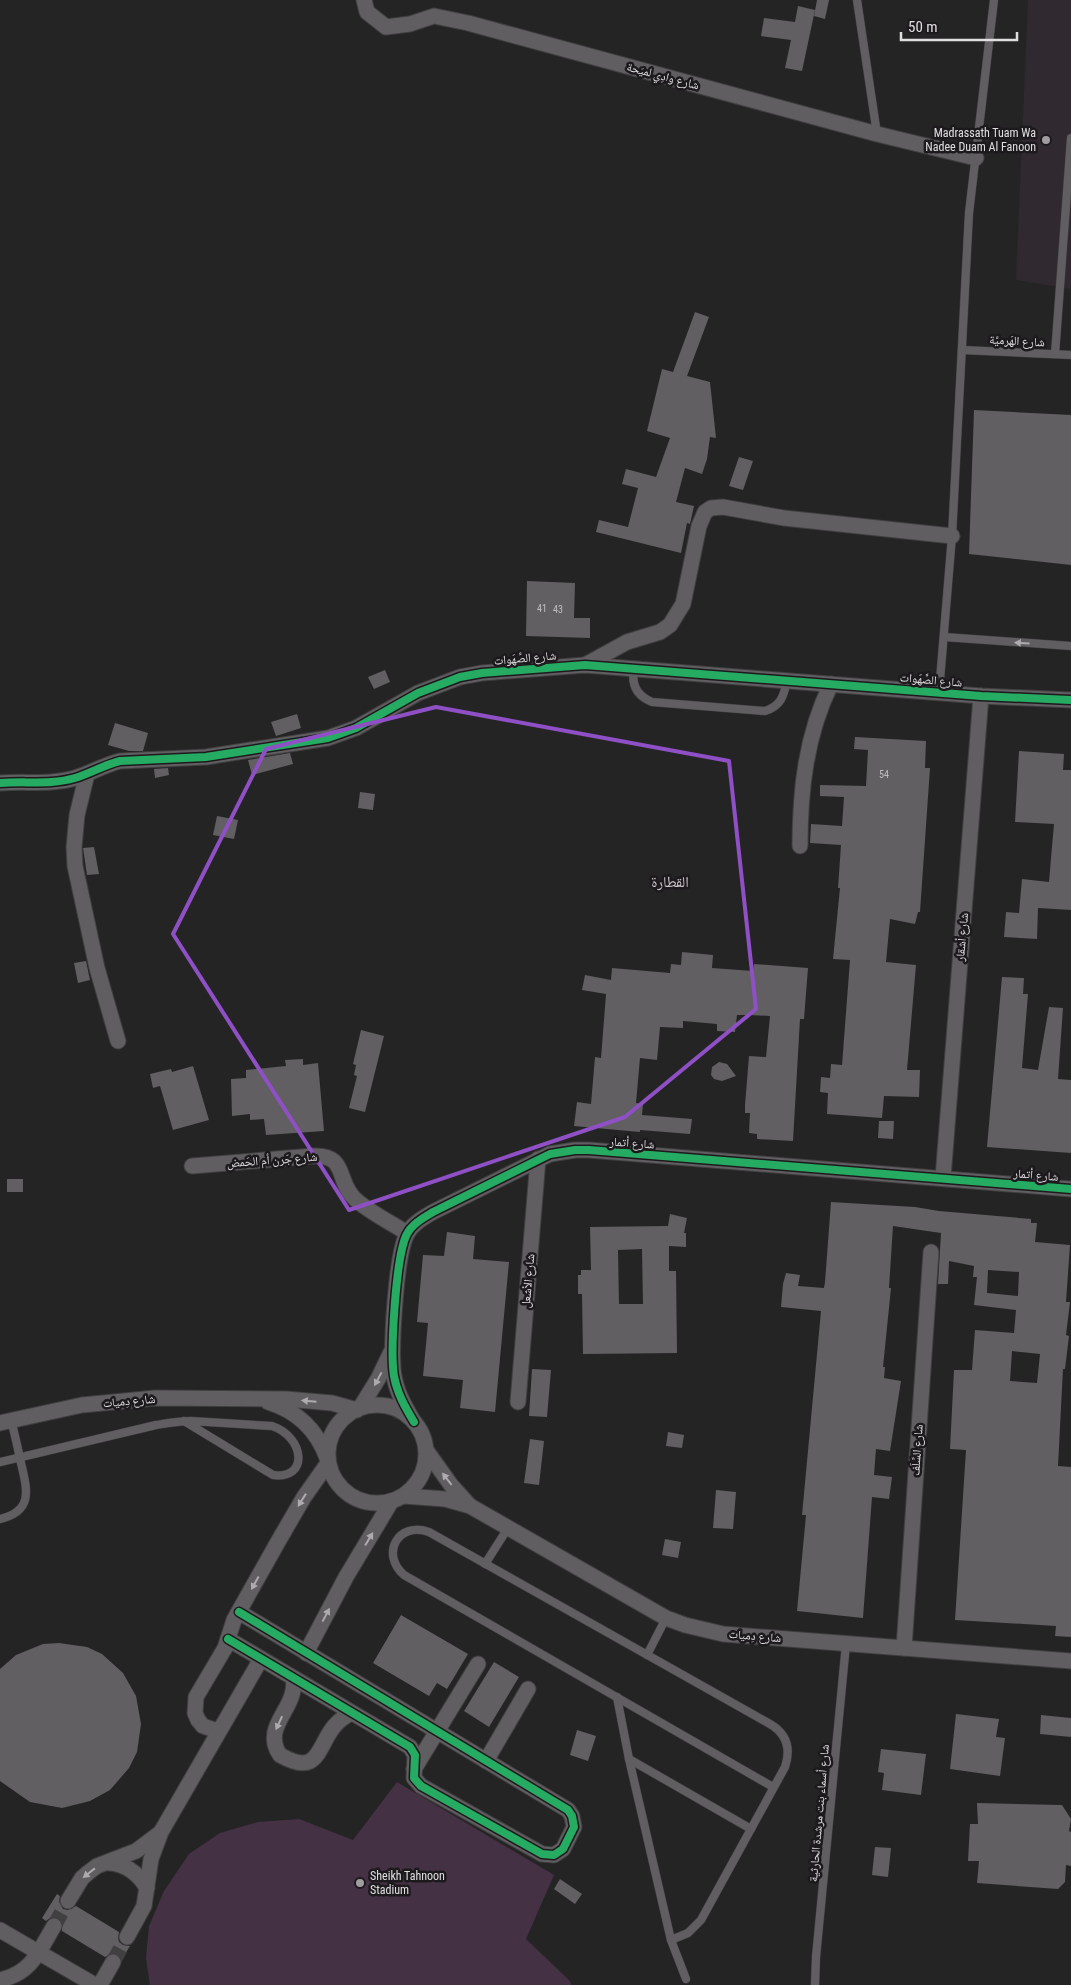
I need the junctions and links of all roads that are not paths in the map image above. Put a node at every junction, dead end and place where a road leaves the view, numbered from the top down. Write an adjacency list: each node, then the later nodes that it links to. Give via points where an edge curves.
1 (364, 0): 4 (street, شارع وادِي لميَحة, via 367,12 386,27 434,16 468,23)
2 (857, 0): 4 (lane)
3 (994, 0): 6 (lane)
4 (877, 134): 6 (street, شارع وادِي لميَحة)
5 (1071, 138): 8 (lane)
6 (976, 158): 7 (lane, via 969,212)
7 (962, 350): 8 (lane, شارع الهَرميَّة); 10 (lane)
8 (1055, 354): 9 (lane, شارع الهَرميَّة)
9 (1071, 355)
10 (952, 536): 11 (lane); 13 (street, via 710,508 698,526 678,615 660,632 627,642)
11 (944, 637): 12 (lane, one-way to 11); 17 (lane)
12 (1071, 646)
13 (585, 665): 14 (street, شارع الصَّهَوات); 20 (street, شارع الصَّهَوات, via 482,673 460,678 418,693 356,728 328,738 206,757 120,761)
14 (634, 669): 15 (street, شارع الصَّهَوات); 15 (lane, via 632,676 636,690 652,702 765,711 782,700)
15 (787, 680): 16 (street, شارع الصَّهَوات)
16 (831, 684): 17 (street, شارع الصَّهَوات); 22 (street, via 815,720 807,759 802,788)
17 (939, 692): 18 (street, شارع الصَّهَوات)
18 (981, 696): 19 (street, شارع الصَّهَوات); 26 (street, شارع أشقار)
19 (1071, 700)
20 (87, 774): 21 (street, شارع الصَّهَوات, via 61,781); 23 (street, via 77,815 75,866 97,968)
21 (0, 783)
22 (800, 846)
23 (118, 1041)
24 (538, 1159): 26 (street, شارع أتمار, via 576,1150); 28 (street, شارع أتمار, via 433,1212 419,1220); 32 (street, شارع الأشعل)
25 (192, 1166): 28 (street, شارع جَرن أم الحَمض, via 329,1157 340,1168 355,1199)
26 (942, 1178): 27 (street, شارع أتمار)
27 (1071, 1189)
28 (407, 1233): 30 (street, via 398,1265)
29 (931, 1252): 50 (street, شارع السَّلَف)
30 (393, 1348): 33 (street, one-way to 33); 36 (street, via 397,1387)
31 (260, 1399): 33 (street, شارع دِميات, one-way to 31, via 332,1403); 35 (street, شارع دِميات, via 156,1398 82,1406); 40 (street, شارع دِميات, via 303,1420 323,1445)
32 (518, 1402)
33 (359, 1409): 36 (street, via 375,1405 389,1407 403,1412); 40 (street, via 344,1418 334,1430)
34 (184, 1421): 34 (lane, via 273,1475 286,1475 296,1467 299,1455 295,1443 280,1429); 38 (lane)
35 (6, 1422): 38 (lane)
36 (414, 1422): 37 (street)
37 (426, 1450): 41 (street, via 424,1468 417,1484); 42 (street, شارع دِميات, one-way to 37)
38 (19, 1456): 39 (lane); 43 (lane, via 26,1496 15,1513)
39 (0, 1462)
40 (328, 1462): 41 (street, via 340,1488 351,1497 378,1504); 46 (street, one-way to 46, via 304,1497)
41 (398, 1499): 42 (street, شارع دِميات, via 445,1499); 51 (street, one-way to 41, via 346,1577)
42 (470, 1506): 44 (street, شارع دِميات)
43 (0, 1519)
44 (508, 1528): 45 (lane); 47 (street, شارع دِميات)
45 (485, 1564): 52 (lane); 58 (lane, via 422,1530 403,1533 392,1551 395,1564 404,1575)
46 (239, 1612): 48 (street); 51 (street)
47 (666, 1618): 49 (street, شارع دِميات, via 724,1634); 52 (lane)
48 (228, 1639): 53 (street); 60 (street, via 194,1705 198,1720 210,1730)
49 (846, 1644): 50 (street, شارع دِميات); 83 (lane, شارع أسماء بنت مرشدة الحارثية)
50 (904, 1648): 54 (street, شارع دِميات)
51 (306, 1653): 61 (street)
52 (647, 1655): 65 (lane, via 781,1733 788,1745 788,1760)
53 (261, 1659): 56 (street); 60 (street)
54 (1071, 1661)
55 (478, 1664): 61 (street)
56 (293, 1678): 59 (street); 59 (street, one-way to 59, via 293,1696 275,1731 275,1744 280,1755 299,1764 310,1762 335,1723)
57 (528, 1689): 63 (street)
58 (617, 1698): 62 (lane); 65 (lane)
59 (352, 1713): 64 (street, via 410,1747 415,1755)
60 (218, 1731): 67 (street)
61 (436, 1732): 63 (street); 64 (street)
62 (629, 1760): 66 (lane); 74 (lane)
63 (486, 1761): 64 (street, via 568,1810 574,1827 559,1853 542,1854 439,1796 417,1783)
64 (414, 1770)
65 (773, 1787): 66 (lane)
66 (751, 1829): 74 (lane, via 701,1920 688,1933)
67 (161, 1832): 68 (street, via 136,1851); 69 (street, via 151,1860)
68 (106, 1863): 69 (street, via 130,1869); 70 (street, one-way to 70, via 82,1878)
69 (147, 1888): 73 (street, via 141,1914)
70 (68, 1900)
71 (54, 1926): 75 (street)
72 (0, 1930): 75 (street)
73 (128, 1938)
74 (671, 1940): 78 (lane)
75 (38, 1953): 77 (street); 81 (street)
76 (113, 1962): 82 (street)
77 (23, 1971): 79 (street); 80 (street, via 37,1967 52,1969 65,1976)
78 (686, 1979)
79 (0, 1980)
80 (72, 1985)
81 (95, 1985)
82 (100, 1985)
83 (816, 1985)

